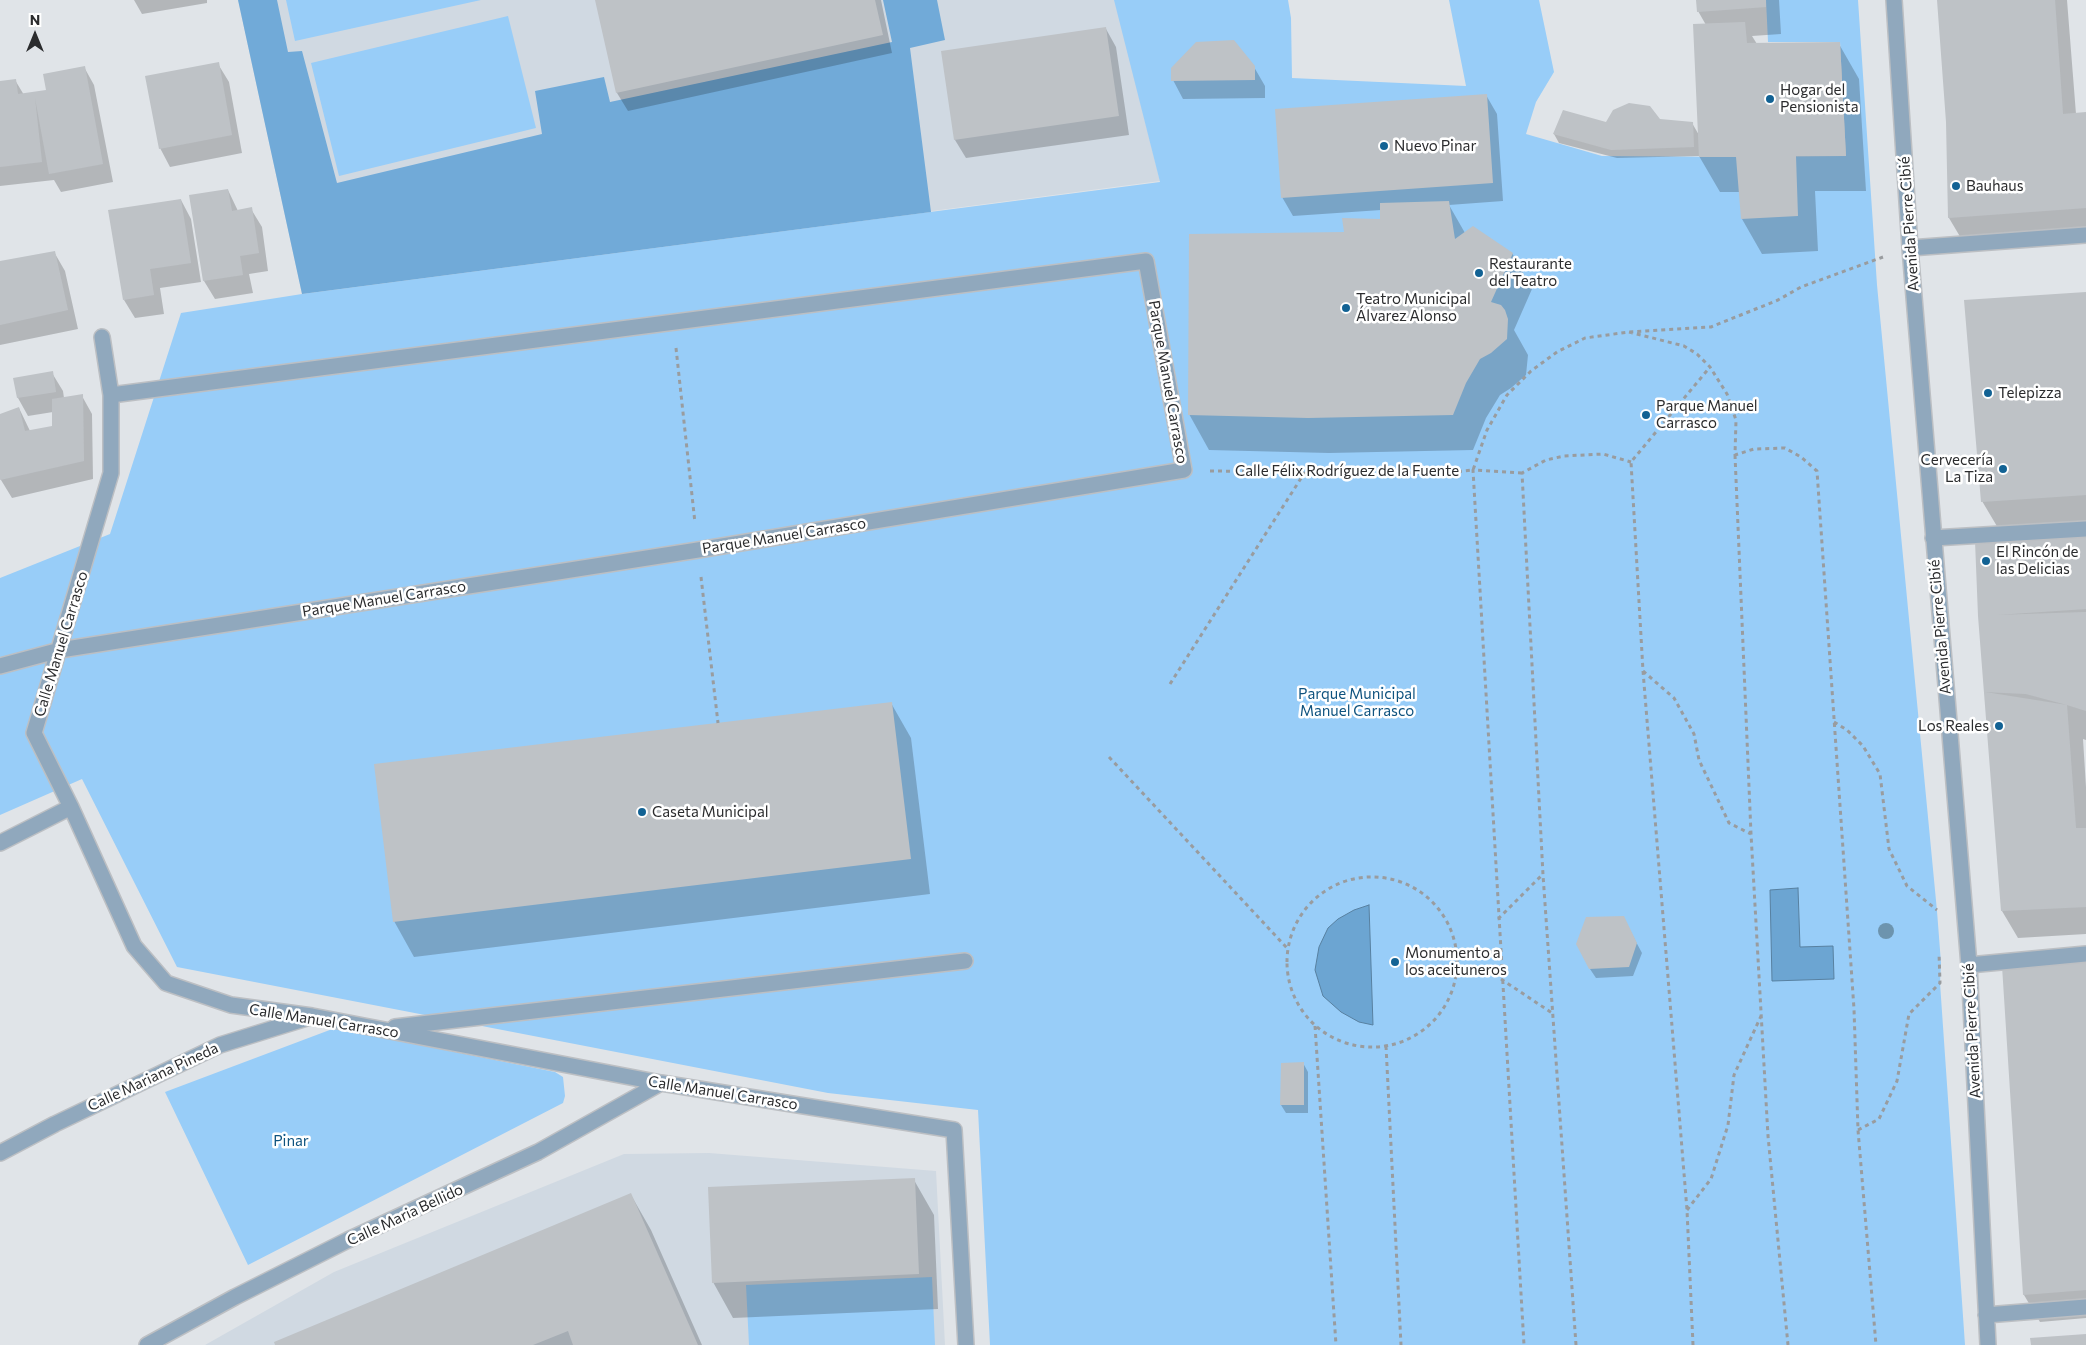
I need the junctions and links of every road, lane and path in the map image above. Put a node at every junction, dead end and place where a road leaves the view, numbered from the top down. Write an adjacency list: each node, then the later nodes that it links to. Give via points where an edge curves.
1 (1894, 0): 3 (street, Avenida Pierre Cibié)
2 (2086, 235): 3 (street)
3 (1910, 248): 5 (path, Calle Félix Rodríguez de la Fuente, via 1802,287 1710,327); 16 (street, Avenida Pierre Cibié)
4 (673, 322): 8 (street, Parque Manuel Carrasco); 11 (street, Parque Manuel Carrasco, via 1146,261); 17 (path)
5 (1629, 332): 7 (path, via 1684,346); 12 (path, Calle Félix Rodríguez de la Fuente, via 1585,338 1557,352 1532,371 1508,396 1487,430)
6 (102, 337): 8 (street, Calle Manuel Carrasco)
7 (1710, 367): 9 (path, via 1727,394 1736,420); 10 (path)
8 (111, 396): 18 (street, Calle Manuel Carrasco, via 111,473)
9 (1735, 455): 22 (path, via 1754,449 1785,448 1802,457 1817,471); 26 (path)
10 (1631, 462): 14 (path, via 1603,454 1564,456 1546,460); 20 (path)
11 (1184, 470): 13 (path, Calle Félix Rodríguez de la Fuente); 17 (street, Parque Manuel Carrasco)
12 (1472, 470): 13 (path, Calle Félix Rodríguez de la Fuente, via 1445,473); 14 (path); 30 (path)
13 (1306, 472): 21 (path)
14 (1522, 473): 28 (path)
15 (2086, 529): 16 (street)
16 (1933, 538): 37 (street, Avenida Pierre Cibié)
17 (698, 550): 18 (street, Parque Manuel Carrasco); 23 (path)
18 (60, 650): 19 (street, Parque Manuel Carrasco); 25 (street, Calle Manuel Carrasco, via 34,733)
19 (0, 666)
20 (1642, 671): 26 (path, via 1674,698 1694,734 1698,760 1729,823); 48 (path)
21 (1170, 684)
22 (1834, 722): 29 (path, via 1848,730 1863,746 1880,774 1889,849 1907,886); 46 (path, via 1854,1009)
23 (718, 723)
24 (1109, 757): 32 (path)
25 (71, 807): 27 (street); 41 (street, Calle Manuel Carrasco, via 134,946 166,983 230,1005)
26 (1751, 834): 40 (path)
27 (0, 843)
28 (1543, 875): 30 (path); 39 (path)
29 (1938, 911)
30 (1498, 919): 33 (path)
31 (1939, 947): 46 (path, via 1940,983 1909,1014 1897,1081 1879,1119)
32 (1287, 948): 34 (path, via 1296,922 1312,900 1334,886 1360,878 1387,878 1412,887 1434,903 1449,925); 42 (path, via 1287,976 1297,1003)
33 (1500, 951): 34 (path); 38 (path)
34 (1456, 954): 44 (path, via 1455,982 1437,1018 1423,1031)
35 (2086, 954): 37 (street)
36 (964, 961): 43 (street)
37 (1969, 965): 50 (street, Avenida Pierre Cibié)
38 (1501, 979): 39 (path); 55 (path)
39 (1552, 1013): 56 (path)
40 (1761, 1015): 48 (path, via 1734,1075 1728,1125 1712,1179); 58 (path, via 1768,1136)
41 (312, 1016): 43 (street, Calle Manuel Carrasco); 47 (street, Calle Mariana Pineda, via 220,1045)
42 (1315, 1026): 44 (path, via 1336,1040 1361,1046); 53 (path)
43 (380, 1029): 45 (street, Calle Manuel Carrasco)
44 (1386, 1046): 54 (path)
45 (661, 1083): 51 (street, Calle Maria Bellido, via 538,1152 348,1240); 52 (street, Calle Manuel Carrasco, via 954,1130)
46 (1858, 1130): 59 (path)
47 (0, 1153)
48 (1687, 1210): 57 (path)
49 (2086, 1307): 50 (street)
50 (1986, 1315): 60 (street, Avenida Pierre Cibié)
51 (148, 1345)
52 (966, 1345)
53 (1336, 1345)
54 (1401, 1345)
55 (1524, 1345)
56 (1576, 1345)
57 (1693, 1345)
58 (1788, 1345)
59 (1876, 1345)
60 (1988, 1345)

